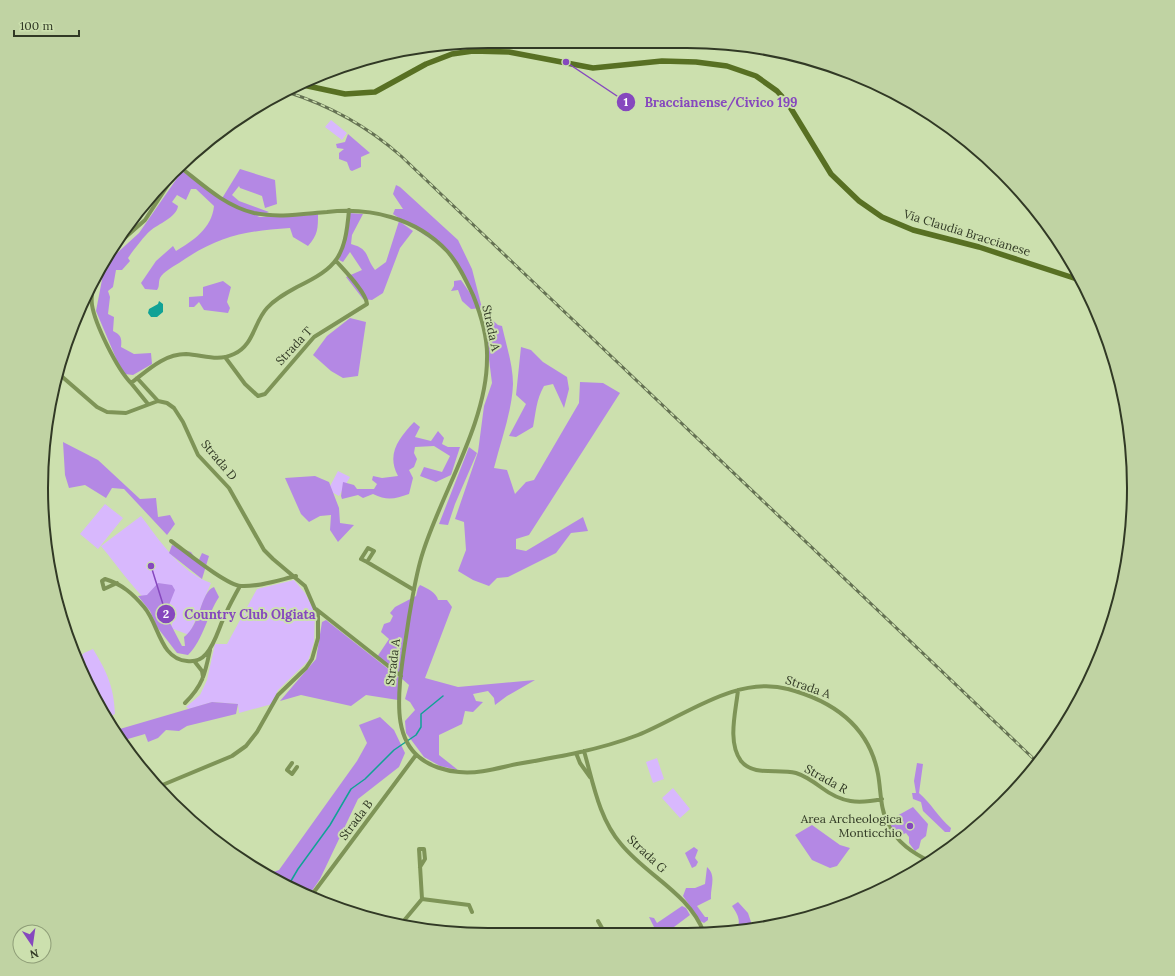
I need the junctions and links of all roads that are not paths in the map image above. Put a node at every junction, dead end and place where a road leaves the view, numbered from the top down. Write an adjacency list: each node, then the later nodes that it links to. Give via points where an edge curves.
1 (308, 86): 7 (main road, Via Claudia Braccianese, via 345,94 375,92 426,64 452,54 473,51 516,53 593,68 662,61 727,66 756,76 778,91 831,174 859,201 882,216 913,230 979,247)
2 (184, 170): 4 (street, Strada A, via 223,200 252,212 285,216)
3 (165, 189): 5 (street, via 145,220)
4 (349, 210): 6 (street, via 346,232); 20 (street, Strada A, via 368,211 396,218 422,231 441,245 456,262 468,285 479,310 485,334 487,368 481,402 461,458 426,541)
5 (129, 234)
6 (336, 261): 9 (street, via 325,272 272,303 262,315 247,344 237,353); 9 (street, Strada T, via 367,304 314,337 265,394 258,396 248,387)
7 (1074, 278)
8 (92, 294): 12 (street, via 94,314 117,366)
9 (225, 357): 11 (street, via 210,359 185,354 174,356 158,362)
10 (62, 377): 14 (street, via 97,407 107,412 126,413)
11 (137, 378): 12 (street); 13 (street)
12 (131, 383): 14 (street)
13 (158, 401): 14 (street); 17 (street, Strada D, via 167,403 179,414 196,451 229,488 264,550)
14 (148, 404)
15 (171, 541): 19 (street, via 229,582)
16 (367, 562): 20 (street)
17 (296, 576): 19 (street); 21 (street, Strada D, via 307,588)
18 (117, 583): 23 (street, via 127,589 145,608 163,645 170,653 180,660)
19 (240, 586): 22 (street)
20 (414, 590): 25 (street, Strada A)
21 (316, 609): 25 (street, Strada D); 34 (street, Strada D, via 318,638 312,659 278,695 249,743 232,756)
22 (211, 647): 23 (street, via 206,655); 24 (street)
23 (195, 662): 24 (street)
24 (204, 670): 27 (street, via 204,679 198,690)
25 (401, 676): 30 (street, Strada A, via 401,726)
26 (738, 690): 28 (street, Strada A, via 637,735); 35 (street, Strada A, via 760,686 781,688 820,701 841,712 855,725 867,742 876,762); 35 (street, Strada R, via 734,743 738,756 746,766 757,770 800,774 835,797 849,802)
27 (184, 703)
28 (584, 751): 29 (street, Strada A); 33 (street, Strada G)
29 (576, 753): 30 (street, Strada A, via 464,772 438,767); 33 (street, Strada G)
30 (416, 755): 38 (street, Strada B)
31 (292, 763): 32 (street, via 287,770 292,774)
32 (297, 767)
33 (591, 779): 44 (street, Strada G, via 607,822 617,839 632,856 684,900)
34 (163, 785)
35 (882, 799): 36 (street, Strada A, via 886,819 897,837 907,848)
36 (924, 858)
37 (420, 867): 39 (street)
38 (314, 892)
39 (422, 899): 40 (street, via 468,906); 41 (street)
40 (472, 912)
41 (404, 920)
42 (598, 921): 43 (street)
43 (602, 928)
44 (701, 928)

